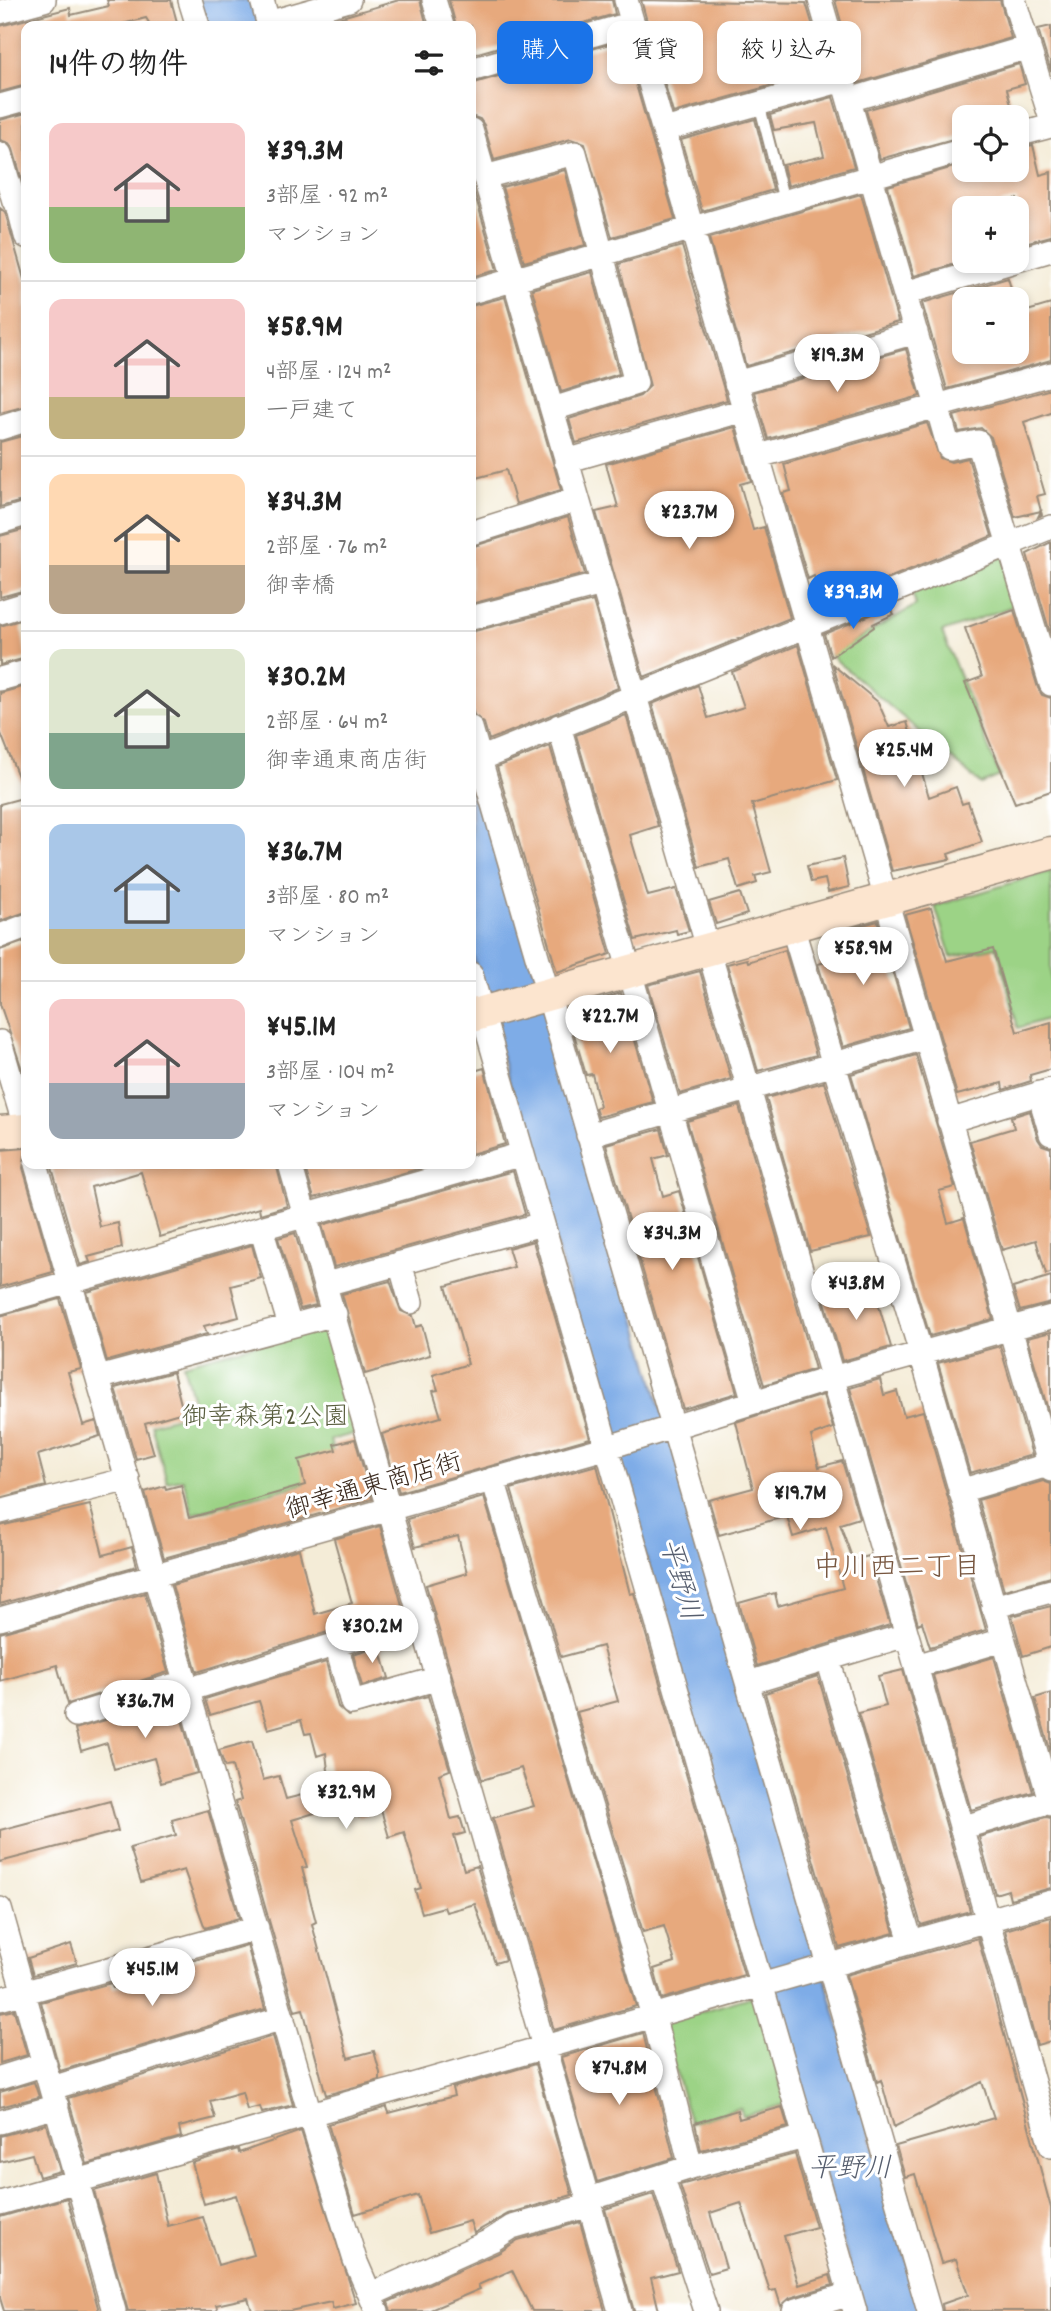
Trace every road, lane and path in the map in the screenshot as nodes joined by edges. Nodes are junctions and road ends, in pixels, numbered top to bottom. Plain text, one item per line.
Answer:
1 (44, 0) edge
2 (190, 0) edge
3 (262, 0) edge
4 (349, 0) edge
5 (434, 0) edge
6 (626, 0) edge
7 (820, 0) edge
8 (1014, 0) edge
9 (0, 12) edge
10 (196, 21) edge
11 (268, 21) edge
12 (279, 21) edge
13 (440, 21) edge
14 (631, 21) edge
15 (607, 30) edge
16 (1029, 47) junction
17 (476, 69) edge
18 (650, 84) edge
19 (846, 90) junction
20 (21, 100) edge
21 (759, 103) junction
22 (0, 106) edge
23 (1051, 119) edge
24 (1051, 126) edge
25 (664, 130) junction
26 (1029, 132) edge
27 (476, 148) edge
28 (952, 153) edge
29 (0, 154) edge
30 (871, 176) junction
31 (484, 177) junction
32 (14, 201) edge
33 (785, 201) junction
34 (21, 221) edge
35 (691, 228) junction
36 (1051, 250) edge
37 (601, 254) junction
38 (1029, 256) edge
39 (972, 273) edge
40 (513, 279) junction
41 (476, 290) edge
42 (905, 293) junction
43 (916, 332) junction
44 (1051, 374) edge
45 (737, 383) junction
46 (937, 405) junction
47 (553, 409) junction
48 (744, 410) junction
49 (21, 422) edge
50 (0, 428) edge
51 (759, 456) junction
52 (566, 461) junction
53 (578, 499) junction
54 (21, 516) edge
55 (0, 522) edge
56 (1051, 527) edge
57 (476, 531) edge
58 (1010, 543) junction
59 (602, 584) junction
60 (21, 606) edge
61 (0, 612) edge
62 (476, 617) edge
63 (806, 629) junction
64 (21, 673) edge
65 (0, 679) edge
66 (1051, 684) edge
67 (634, 696) junction
68 (558, 726) junction
69 (476, 763) edge
70 (476, 766) edge
71 (1051, 853) edge
72 (885, 900) junction
73 (792, 926) junction
74 (21, 928) edge
75 (0, 936) edge
76 (709, 950) junction
77 (628, 973) junction
78 (476, 996) edge
79 (547, 996) junction
80 (480, 1014) edge
81 (925, 1038) junction
82 (0, 1042) edge
83 (835, 1064) junction
84 (749, 1089) junction
85 (1045, 1092) edge
86 (670, 1112) junction
87 (21, 1113) edge
88 (949, 1121) junction
89 (21, 1130) edge
90 (0, 1132) edge
91 (588, 1135) junction
92 (1051, 1135) edge
93 (522, 1154) junction
94 (476, 1167) edge
95 (37, 1169) edge
96 (291, 1169) edge
97 (470, 1169) edge
98 (305, 1216) junction
99 (542, 1224) junction
100 (261, 1228) junction
101 (400, 1263) junction
102 (71, 1282) junction
103 (326, 1284) junction
104 (0, 1301) edge
105 (411, 1301) dead end
106 (335, 1314) junction
107 (1051, 1317) edge
108 (290, 1326) junction
109 (1009, 1329) junction
110 (921, 1353) junction
111 (98, 1378) junction
112 (832, 1378) junction
113 (754, 1402) junction
114 (672, 1429) junction
115 (609, 1447) junction
116 (1051, 1466) edge
117 (128, 1479) junction
118 (494, 1479) junction
119 (960, 1491) junction
120 (391, 1509) junction
121 (0, 1512) edge
122 (155, 1574) junction
123 (1051, 1591) edge
124 (993, 1607) junction
125 (422, 1618) junction
126 (0, 1619) edge
127 (906, 1635) junction
128 (1003, 1640) junction
129 (336, 1644) junction
130 (828, 1659) junction
131 (916, 1666) junction
132 (439, 1678) junction
133 (747, 1683) junction
134 (186, 1686) junction
135 (76, 1715) dead end
136 (1051, 1802) edge
137 (961, 1828) junction
138 (1051, 1902) edge
139 (0, 1909) edge
140 (987, 1920) junction
141 (257, 1928) junction
142 (911, 1942) junction
143 (827, 1967) junction
144 (764, 1986) junction
145 (24, 1991) junction
146 (0, 1999) edge
147 (653, 2016) junction
148 (283, 2018) junction
149 (544, 2047) junction
150 (45, 2064) junction
151 (0, 2078) edge
152 (54, 2097) junction
153 (310, 2114) junction
154 (0, 2122) edge
155 (805, 2137) junction
156 (1051, 2146) edge
157 (691, 2167) junction
158 (662, 2176) junction
159 (78, 2181) junction
160 (590, 2202) junction
161 (0, 2203) edge
162 (853, 2302) edge
163 (374, 2303) edge
164 (114, 2311) edge
165 (620, 2311) edge
166 (706, 2311) edge
167 (794, 2311) edge
168 (929, 2311) edge

1 - 9 street
2 - 10 street
3 - 11 street
4 - 12 street
5 - 13 street
6 - 14 street
7 - 19 street
8 - 16 street
15 - 17 street
16 - 19 street
16 - 23 street
18 - 25 street
19 - 21 street
19 - 30 street
20 - 22 street
21 - 25 street
21 - 33 lane
24 - 26 street
25 - 35 street
27 - 31 street
28 - 30 street
29 - 32 street
30 - 33 street
30 - 42 street
31 - 37 street
31 - 40 street
32 - 34 street
33 - 35 street
35 - 37 street
35 - 45 street
36 - 38 street
37 - 40 street
37 - 47 street
39 - 42 street
40 - 41 street
40 - 47 street
42 - 43 street
43 - 45 street
43 - 46 street
44 - 46 street
45 - 48 street
46 - 51 street
46 - 58 street
47 - 52 street
48 - 51 street
48 - 52 street
49 - 50 street
51 - 63 street
52 - 53 street
53 - 57 street
53 - 59 street
54 - 55 street
56 - 58 street
58 - 63 street
58 - 66 street
59 - 62 street
59 - 67 street
60 - 61 street
63 - 67 street
63 - 72 street
64 - 65 street
67 - 68 street
67 - 76 street
68 - 69 street
68 - 77 street
70 - 79 street
71 - 72 street
72 - 73 street
72 - 81 street
73 - 76 street
73 - 83 street
74 - 75 street
76 - 77 street
76 - 84 street
77 - 79 street
77 - 86 street
78 - 80 street
79 - 80 street
79 - 91 street
80 - 93 street
81 - 83 street
81 - 88 street
82 - 87 street
83 - 84 street
83 - 110 street
84 - 86 street
84 - 112 street
85 - 88 street
85 - 92 street
86 - 91 street
86 - 113 street
88 - 109 street
89 - 90 street
91 - 114 street
93 - 94 street
93 - 99 street
95 - 102 street
96 - 98 street
97 - 98 street
98 - 100 street
98 - 103 street
99 - 101 street
99 - 115 street
100 - 102 street
100 - 108 street
101 - 103 street
101 - 105 street
102 - 104 street
102 - 111 street
103 - 106 street
106 - 108 street
106 - 120 street
107 - 109 street, 御幸通東商店街
108 - 111 street
109 - 110 street, 御幸通東商店街
109 - 116 street
110 - 112 street, 御幸通東商店街
110 - 119 street
111 - 117 street
112 - 113 street, 御幸通東商店街
112 - 127 street
113 - 114 street, 御幸通東商店街
114 - 115 street, 御幸通東商店街
114 - 133 street
115 - 118 street, 御幸通東商店街
115 - 144 street
116 - 119 street
117 - 121 street
117 - 122 street
118 - 120 street, 御幸通東商店街
118 - 147 street
119 - 124 street
120 - 122 street, 御幸通東商店街
120 - 125 street
122 - 126 street, 御幸通東商店街
122 - 134 street
123 - 124 street
124 - 128 street
125 - 129 street
125 - 132 street
127 - 130 street
127 - 131 street
128 - 131 street
128 - 136 street
129 - 132 street
129 - 134 street
130 - 133 street
130 - 142 street
131 - 137 street
132 - 149 street
133 - 143 street
134 - 135 street
134 - 141 street
136 - 137 street
137 - 140 street
138 - 140 street
139 - 145 street
140 - 142 street
140 - 156 street
141 - 145 street
141 - 148 street
142 - 143 street
143 - 144 street
143 - 168 street
144 - 147 street
144 - 155 street
145 - 146 street
145 - 150 street
147 - 149 street
147 - 157 street
148 - 152 street
148 - 153 street
149 - 153 street
149 - 160 street
150 - 151 street
150 - 152 street
152 - 154 street
152 - 159 street
153 - 159 street
153 - 163 street
155 - 157 street
155 - 162 street
157 - 158 street
158 - 160 street
158 - 166 street
159 - 161 street
159 - 164 street
160 - 163 street
160 - 165 street
162 - 167 street

